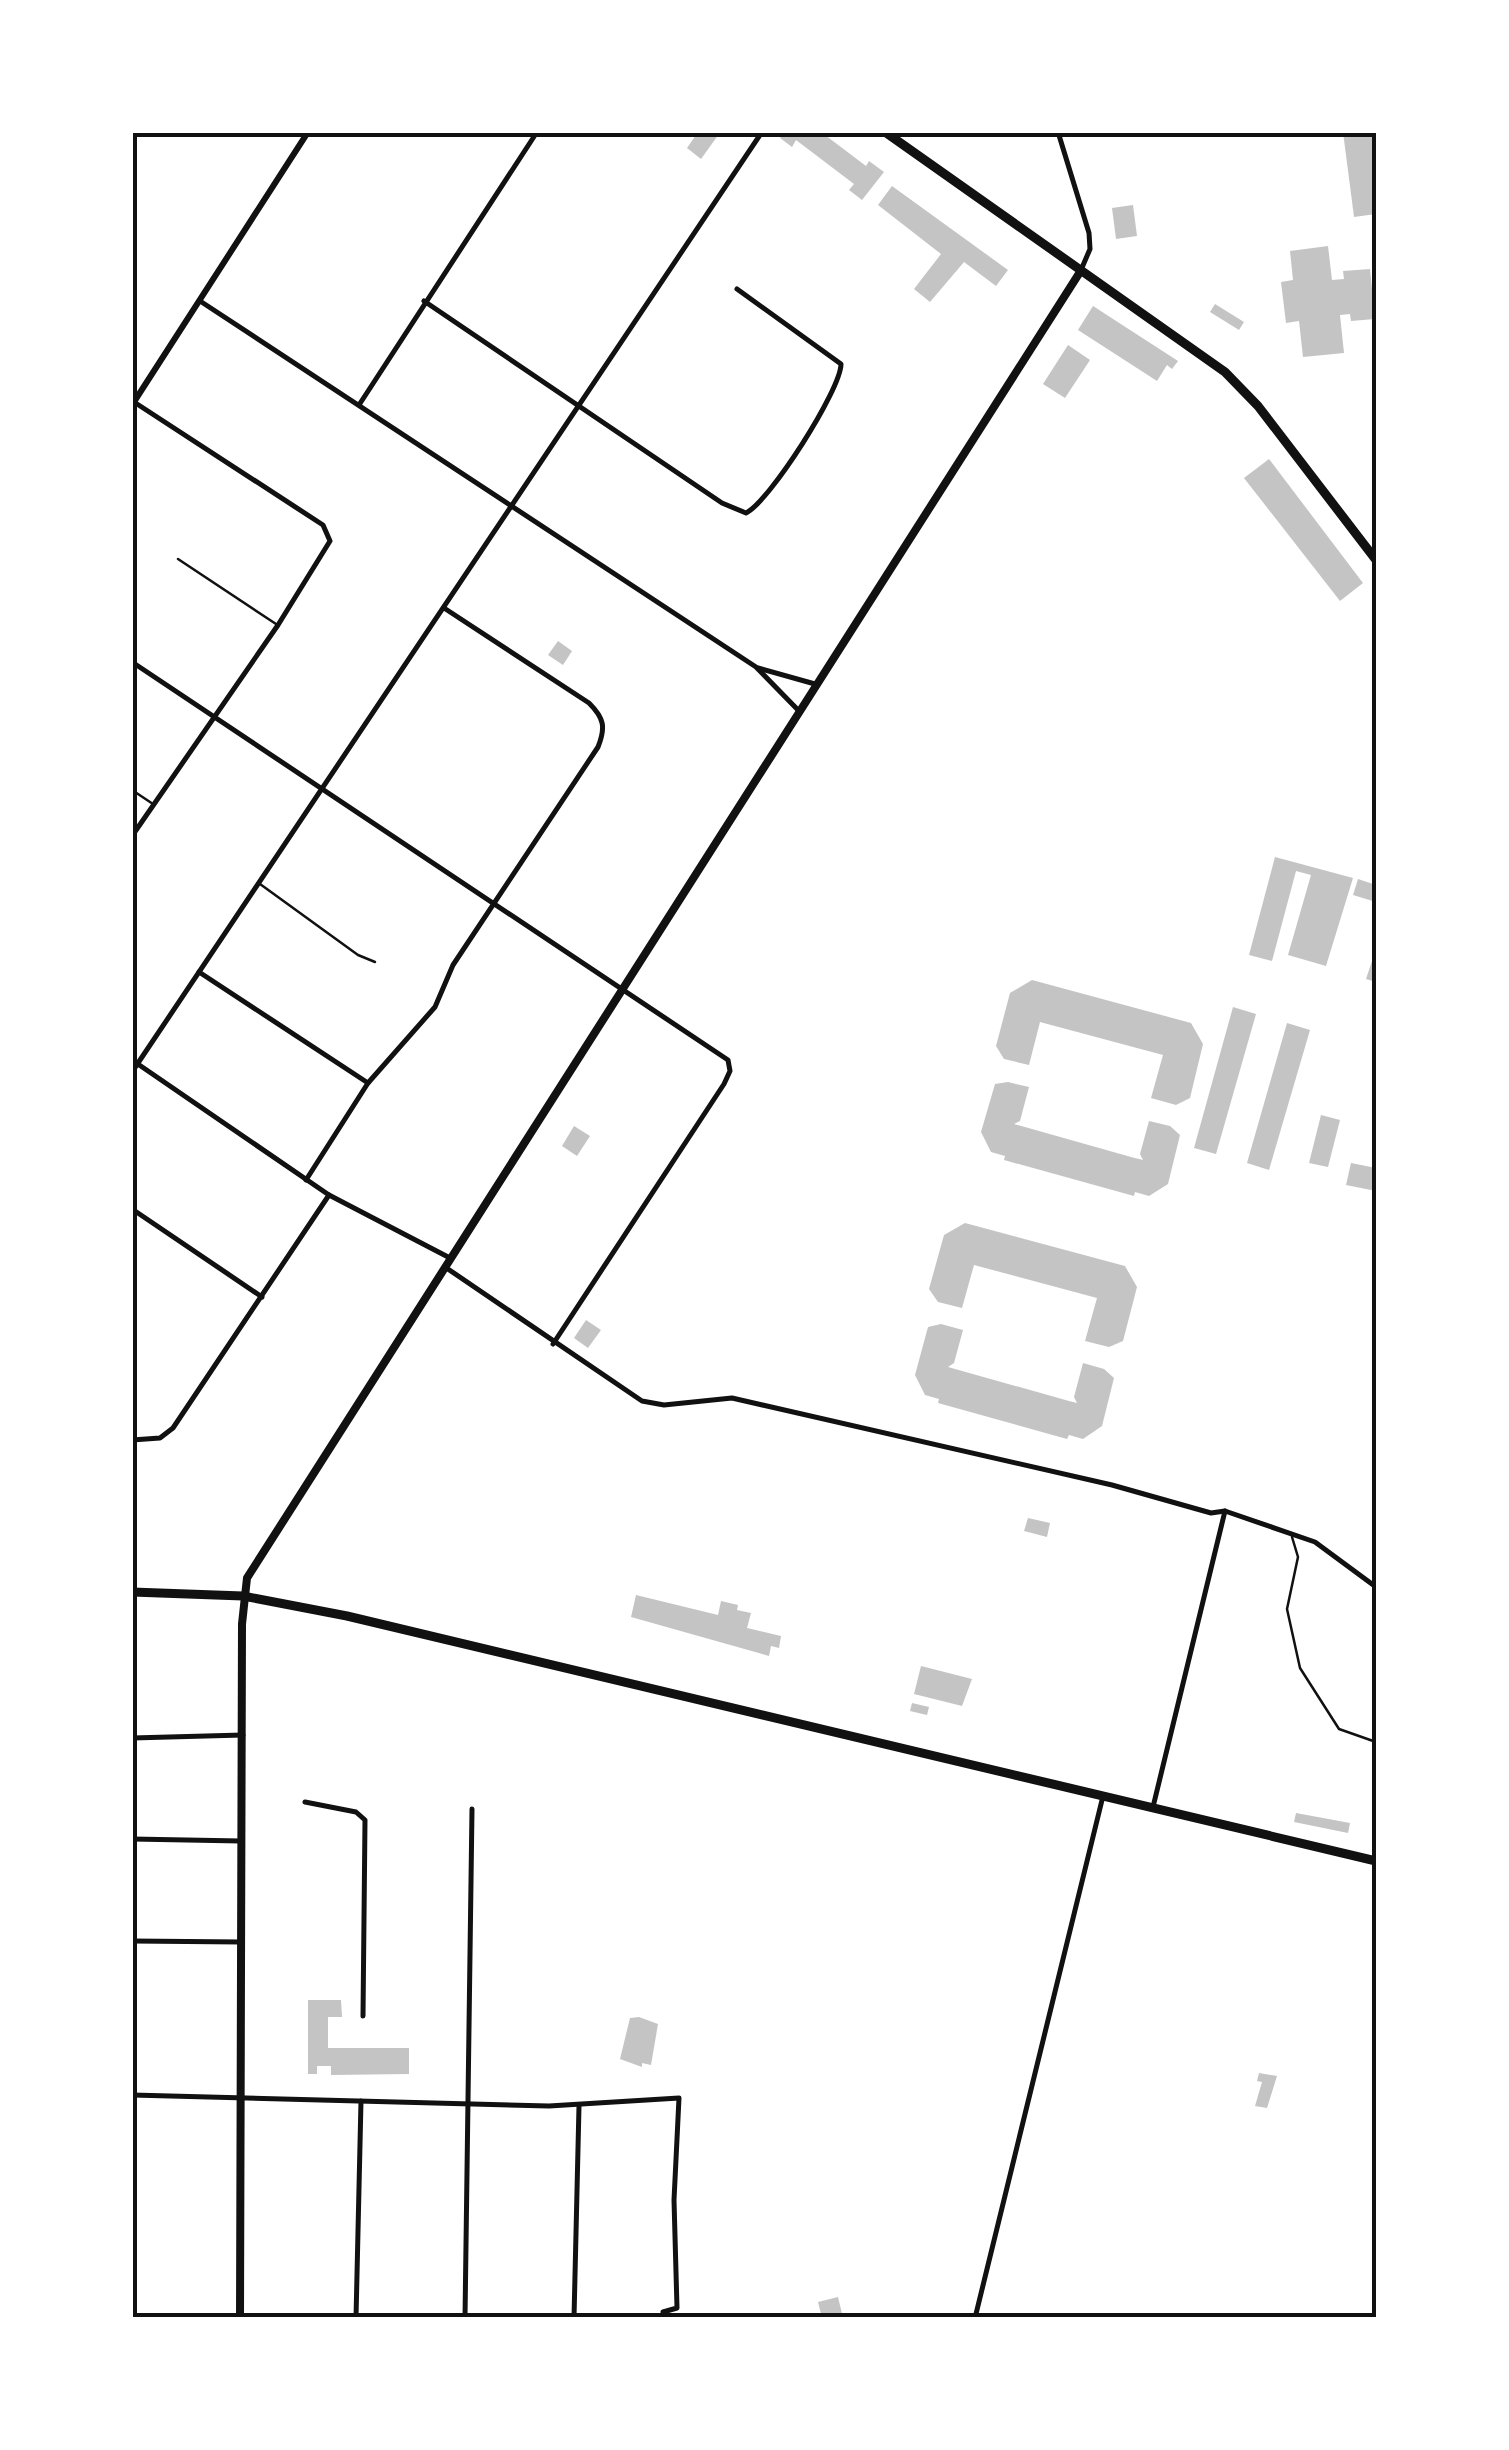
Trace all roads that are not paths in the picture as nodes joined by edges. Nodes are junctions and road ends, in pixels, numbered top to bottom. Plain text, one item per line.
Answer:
1 (308, 132) edge
2 (537, 132) edge
3 (762, 132) edge
4 (884, 132) edge
5 (1058, 132) edge
6 (1080, 272) junction
7 (737, 289) dead end
8 (200, 301) junction
9 (424, 301) junction
10 (134, 403) edge
11 (358, 405) junction
12 (580, 405) junction
13 (512, 508) junction
14 (178, 559) dead end
15 (1376, 560) edge
16 (444, 608) junction
17 (278, 625) junction
18 (132, 662) edge
19 (756, 666) junction
20 (816, 684) junction
21 (799, 712) junction
22 (214, 717) junction
23 (323, 787) junction
24 (132, 790) edge
25 (154, 805) junction
26 (132, 836) edge
27 (258, 883) junction
28 (493, 903) junction
29 (375, 962) dead end
30 (199, 972) junction
31 (622, 990) junction
32 (135, 1062) edge
33 (132, 1072) edge
34 (368, 1083) junction
35 (306, 1180) junction
36 (329, 1195) junction
37 (132, 1209) edge
38 (450, 1258) junction
39 (444, 1267) junction
40 (262, 1296) junction
41 (554, 1344) junction
42 (132, 1440) edge
43 (1225, 1511) junction
44 (1290, 1532) junction
45 (1376, 1587) edge
46 (132, 1592) edge
47 (243, 1596) junction
48 (243, 1735) junction
49 (132, 1738) edge
50 (1376, 1742) edge
51 (1103, 1796) junction
52 (305, 1802) dead end
53 (1152, 1807) junction
54 (472, 1809) dead end
55 (132, 1839) edge
56 (241, 1841) junction
57 (1376, 1861) edge
58 (132, 1941) edge
59 (241, 1942) junction
60 (362, 2016) dead end
61 (132, 2095) edge
62 (240, 2098) junction
63 (361, 2100) junction
64 (469, 2103) junction
65 (579, 2106) junction
66 (663, 2314) edge
67 (240, 2318) edge
68 (356, 2318) edge
69 (464, 2318) edge
70 (574, 2318) edge
71 (975, 2318) edge

1 - 8 street
2 - 9 street
3 - 12 street
4 - 6 main road
5 - 6 street
6 - 15 main road
6 - 20 main road
7 - 12 street
8 - 10 street
8 - 11 street
9 - 11 street
9 - 12 street
10 - 17 street
11 - 13 street
12 - 13 street
13 - 16 street
13 - 19 street
14 - 17 lane
16 - 23 street
16 - 28 street
17 - 22 street
18 - 22 street
19 - 20 street
19 - 21 street
20 - 21 main road
21 - 31 main road
22 - 23 street
22 - 25 street
23 - 27 street
23 - 28 street
24 - 25 lane
25 - 26 street
27 - 29 lane
27 - 30 street
28 - 31 street
28 - 34 street
30 - 32 street
30 - 34 street
31 - 38 main road
31 - 41 street
32 - 33 street
32 - 35 street
34 - 35 street
35 - 36 street
36 - 38 street
36 - 40 street
37 - 40 street
38 - 39 main road
39 - 41 street
39 - 47 main road
40 - 42 street
41 - 43 street
43 - 44 street
43 - 53 street
44 - 45 street
44 - 50 lane
46 - 47 main road
47 - 48 main road
47 - 51 main road
48 - 49 street
48 - 56 main road
51 - 53 main road
51 - 71 street
52 - 60 street
53 - 57 main road
54 - 64 street
55 - 56 street
56 - 59 main road
58 - 59 street
59 - 62 main road
61 - 62 street
62 - 63 street
62 - 67 main road
63 - 64 street
63 - 68 street
64 - 65 street
64 - 69 street
65 - 66 street
65 - 70 street

